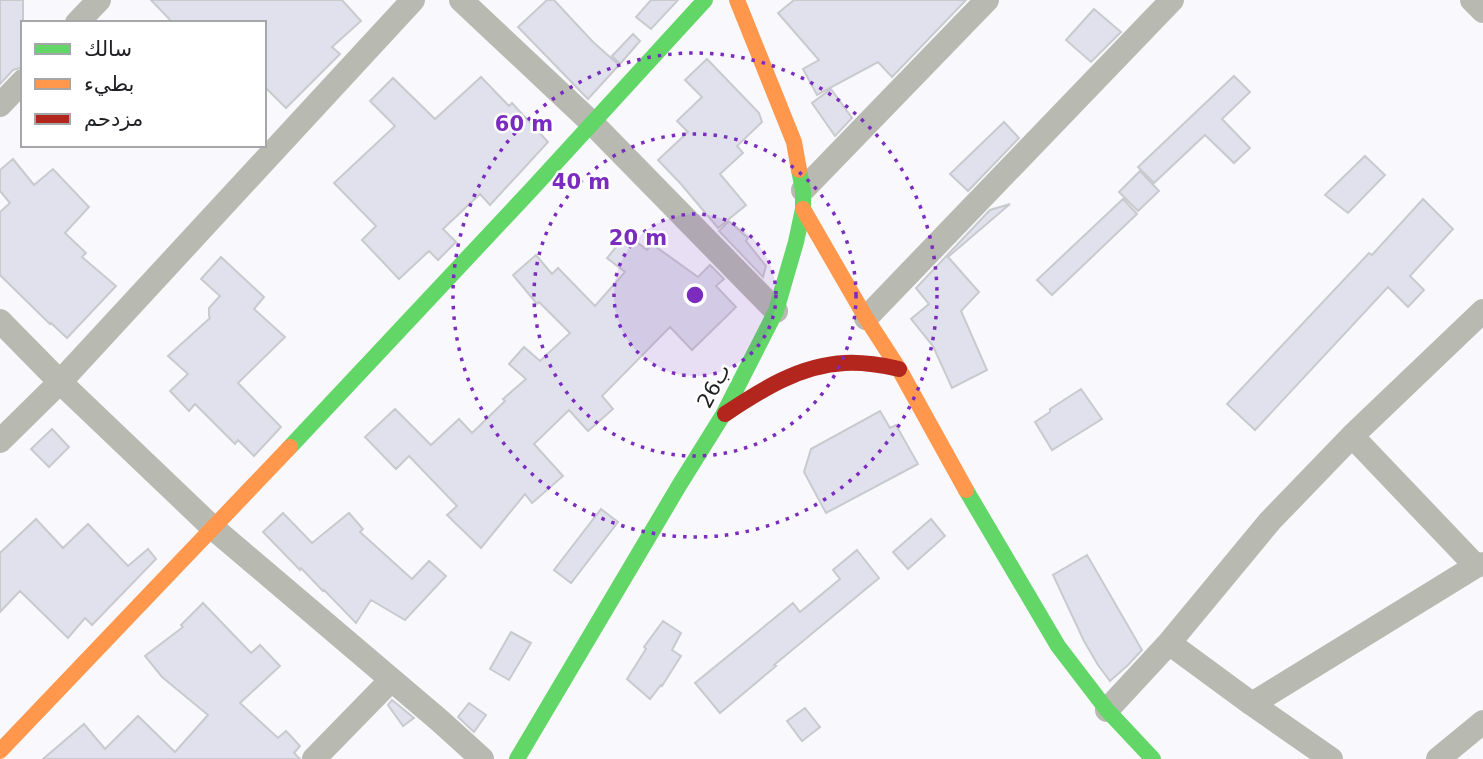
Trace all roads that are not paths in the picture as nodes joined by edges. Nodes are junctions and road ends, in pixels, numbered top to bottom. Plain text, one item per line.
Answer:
1 (99, 0) edge
2 (413, 0) edge
3 (461, 0) edge
4 (705, 0) edge
5 (737, 0) edge
6 (987, 0) edge
7 (1172, 0) edge
8 (1472, 0) edge
9 (1483, 10) edge
10 (80, 21) edge
11 (21, 83) edge
12 (0, 105) edge
13 (593, 124) junction
14 (803, 200) junction
15 (776, 311) junction
16 (1483, 311) edge
17 (866, 318) junction
18 (0, 321) edge
19 (899, 369) junction
20 (60, 382) junction
21 (723, 415) junction
22 (1352, 436) junction
23 (0, 441) edge
24 (213, 528) junction
25 (1480, 565) edge
26 (1169, 643) junction
27 (391, 680) junction
28 (1252, 705) junction
29 (1107, 710) junction
30 (1483, 722) edge
31 (0, 751) edge
32 (314, 759) edge
33 (482, 759) edge
34 (517, 759) edge
35 (1153, 759) edge
36 (1331, 759) edge
37 (1438, 759) edge

1 - 10 street
2 - 20 street
3 - 13 street
4 - 13 main road
5 - 14 main road, 26ب
6 - 14 street
7 - 17 street
8 - 9 street
11 - 12 street
13 - 15 street
13 - 24 main road
14 - 15 main road, 26ب
14 - 17 main road
15 - 21 main road, 26ب
16 - 22 street
17 - 19 main road
18 - 20 street
19 - 21 main road
19 - 29 main road
20 - 23 street
20 - 24 street
21 - 34 main road, 26ب
22 - 25 street
22 - 26 street
24 - 27 street
24 - 31 main road
25 - 28 street
26 - 28 street
26 - 29 street
27 - 32 street
27 - 33 street
28 - 36 street
29 - 35 main road
30 - 37 street

